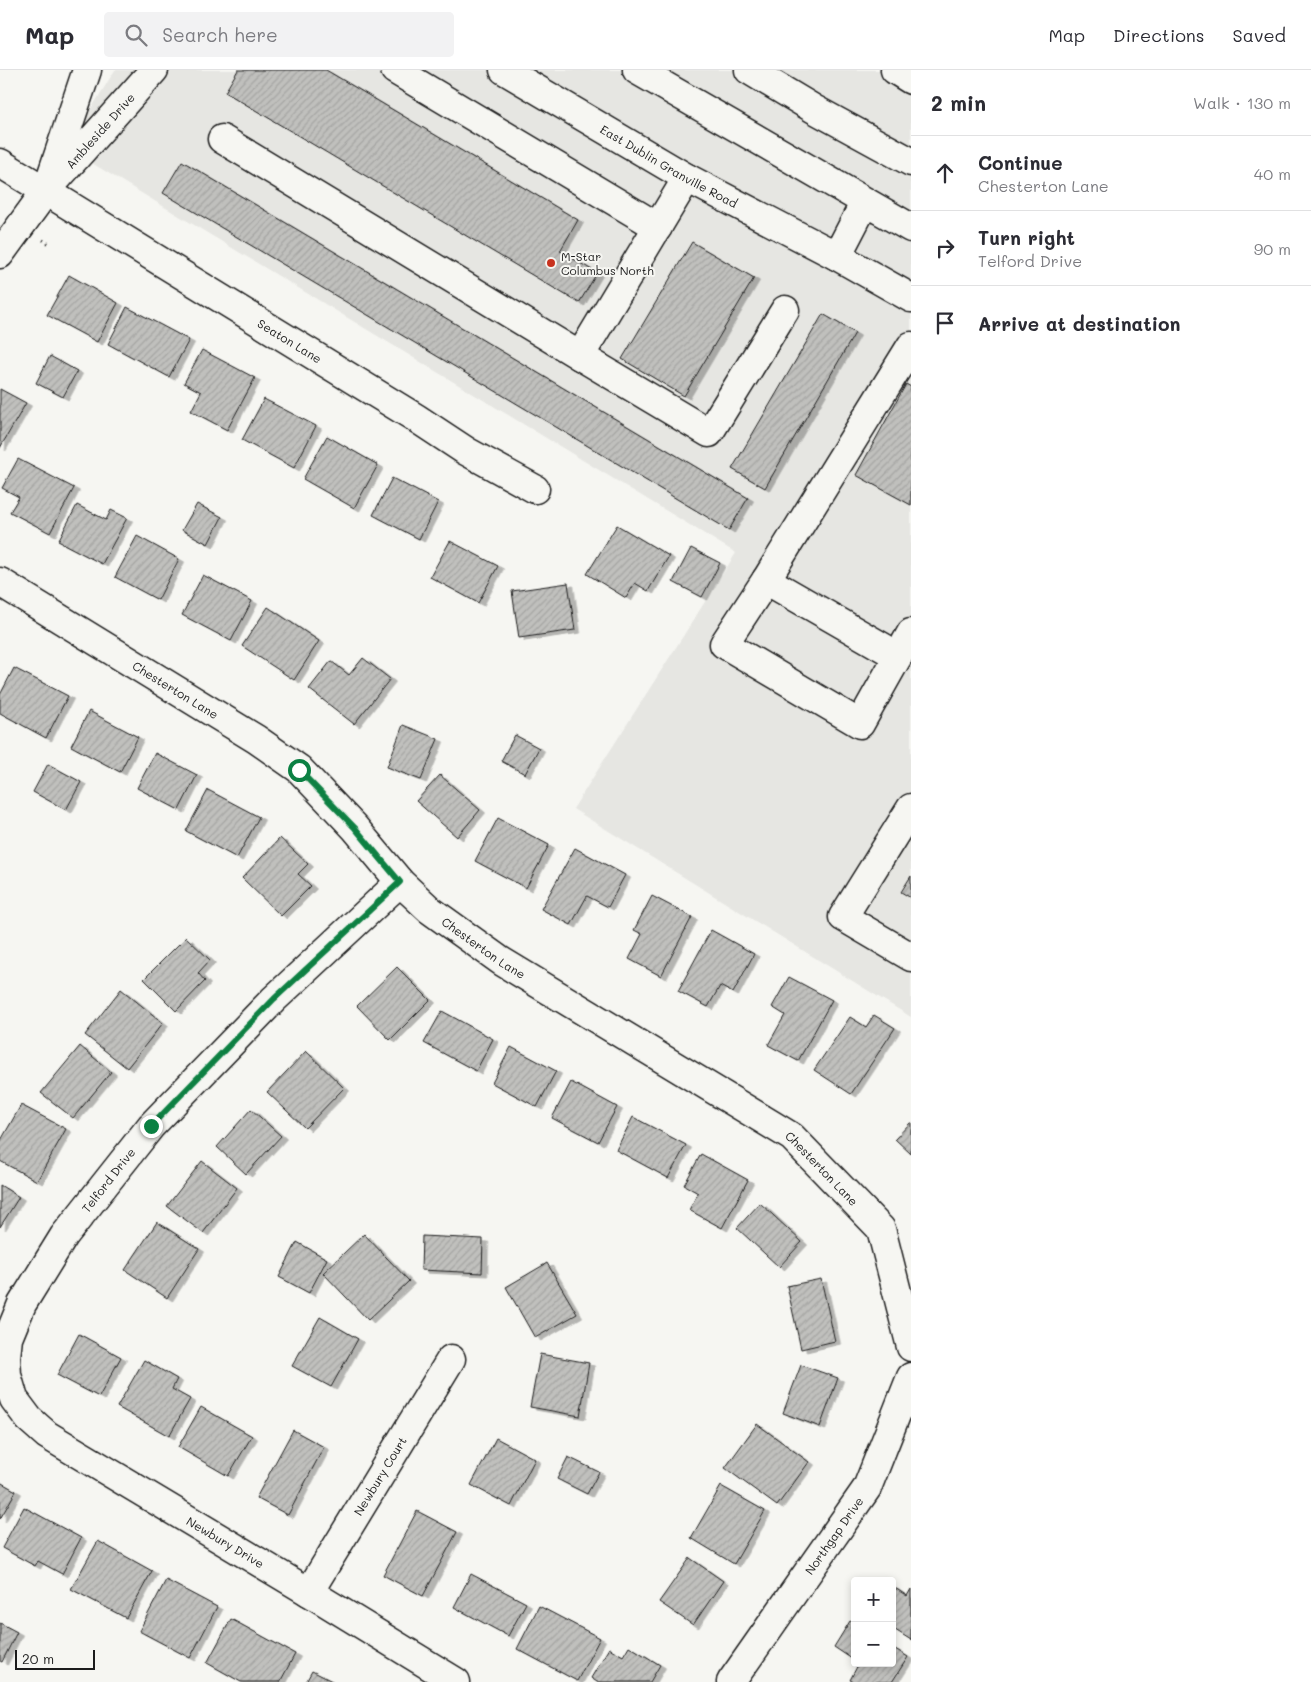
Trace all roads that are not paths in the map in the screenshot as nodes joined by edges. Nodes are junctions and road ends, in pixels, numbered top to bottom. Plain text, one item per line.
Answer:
1 (87, 70) edge
2 (154, 70) edge
3 (396, 70) edge
4 (504, 70) edge
5 (637, 70) edge
6 (749, 70) edge
7 (894, 70) edge
8 (911, 80) edge
9 (222, 139) dead end
10 (911, 162) edge
11 (0, 163) edge
12 (687, 178) junction
13 (46, 191) junction
14 (865, 202) junction
15 (658, 227) junction
16 (911, 228) edge
17 (0, 254) edge
18 (837, 256) junction
19 (911, 298) edge
20 (785, 310) dead end
21 (911, 346) edge
22 (580, 356) junction
23 (535, 489) dead end
24 (766, 580) junction
25 (0, 582) edge
26 (911, 633) edge
27 (898, 656) junction
28 (911, 808) edge
29 (400, 882) junction
30 (911, 958) edge
31 (911, 1347) edge
32 (451, 1359) dead end
33 (911, 1377) edge
34 (10, 1388) joint
35 (309, 1592) junction
36 (456, 1682) edge
37 (731, 1682) edge

1 - 13 street, Ambleside Drive
2 - 13 street, Ambleside Drive
3 - 15 street
4 - 12 street, East Dublin Granville Road
5 - 14 street
6 - 10 street
7 - 8 street
9 - 22 street
11 - 13 street, Seaton Lane
12 - 15 street
12 - 18 street, East Dublin Granville Road
13 - 17 street, Ambleside Drive
13 - 23 street, Seaton Lane
14 - 16 street
14 - 18 street
15 - 22 street
18 - 19 street, East Dublin Granville Road
20 - 22 street
21 - 24 street
24 - 27 street
24 - 27 street
25 - 29 street, Chesterton Lane
26 - 27 street
28 - 30 street
29 - 31 street, Chesterton Lane
29 - 34 street, Telford Drive
32 - 35 street, Newbury Court
33 - 37 street, Northgap Drive
34 - 35 street, Newbury Drive
35 - 36 street, Newbury Drive

